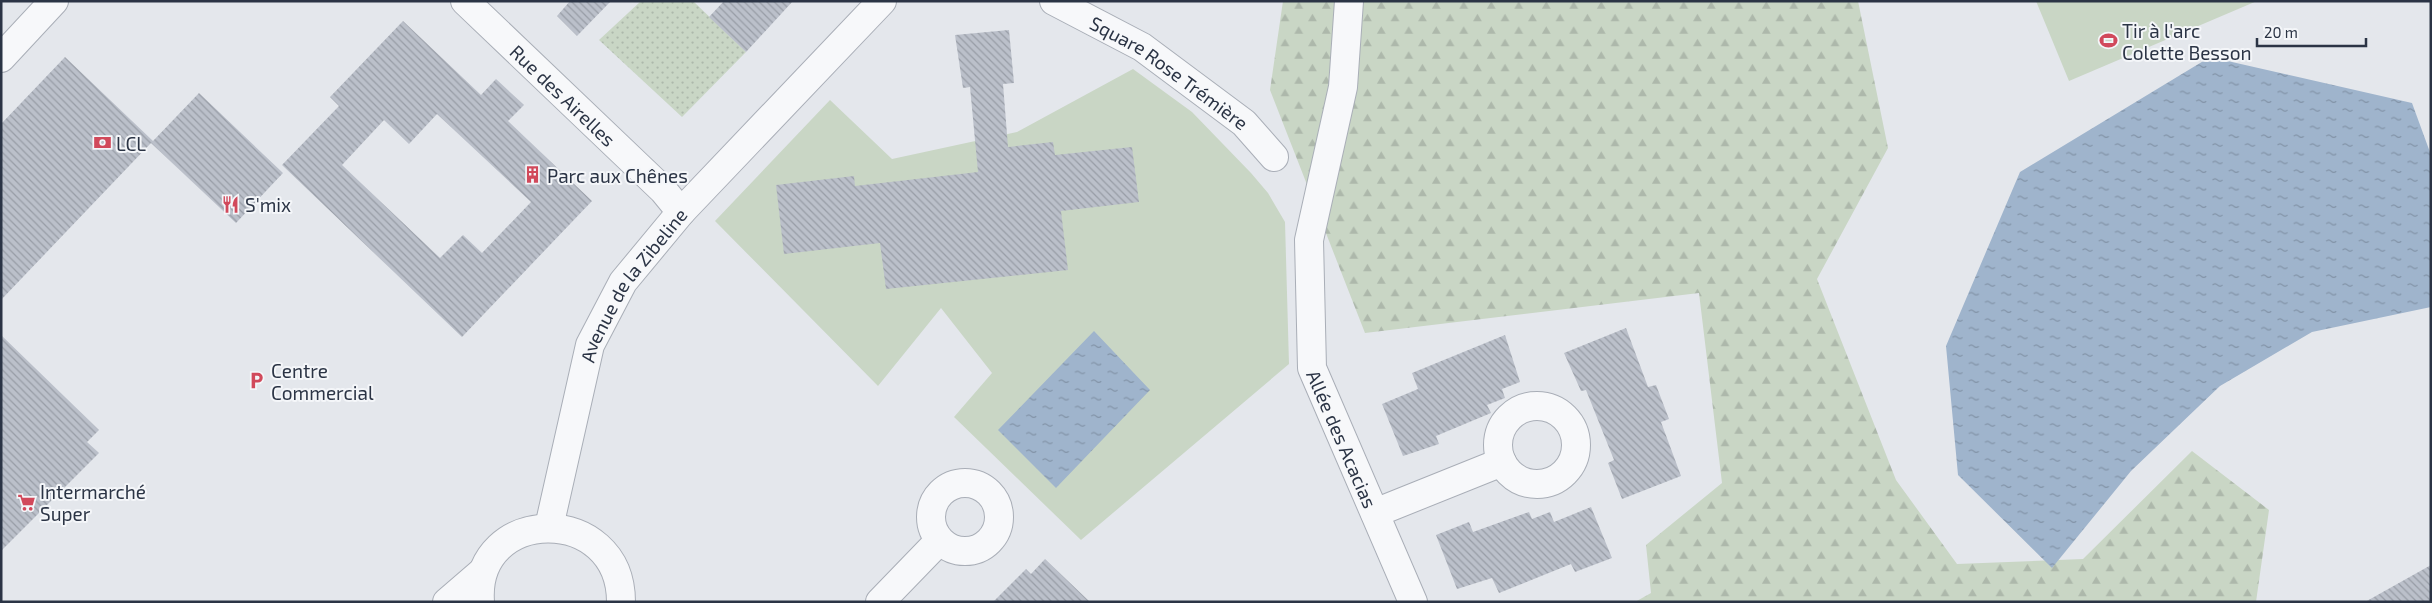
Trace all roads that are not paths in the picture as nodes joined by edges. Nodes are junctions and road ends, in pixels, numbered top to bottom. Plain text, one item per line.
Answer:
1 (54, 1) edge
2 (465, 1) edge
3 (882, 1) edge
4 (1054, 1) edge
5 (1349, 1) edge
6 (1, 58) edge
7 (1274, 157) dead end
8 (681, 212) junction
9 (1502, 462) dead end
10 (1375, 513) junction
11 (548, 528) junction
12 (940, 541) dead end
13 (483, 571) junction
14 (447, 602) edge
15 (480, 602) edge
16 (621, 602) edge
17 (880, 602) edge
18 (1413, 602) edge

1 - 6 street
2 - 8 street, Rue des Airelles
3 - 8 street, Avenue de la Zibeline
4 - 7 street, Square Rose Trémière
5 - 10 street, Allée des Acacias
8 - 11 street, Avenue de la Zibeline
9 - 10 street
10 - 18 street, Allée des Acacias
11 - 13 street
11 - 16 street
12 - 17 street
13 - 14 street
13 - 15 street

